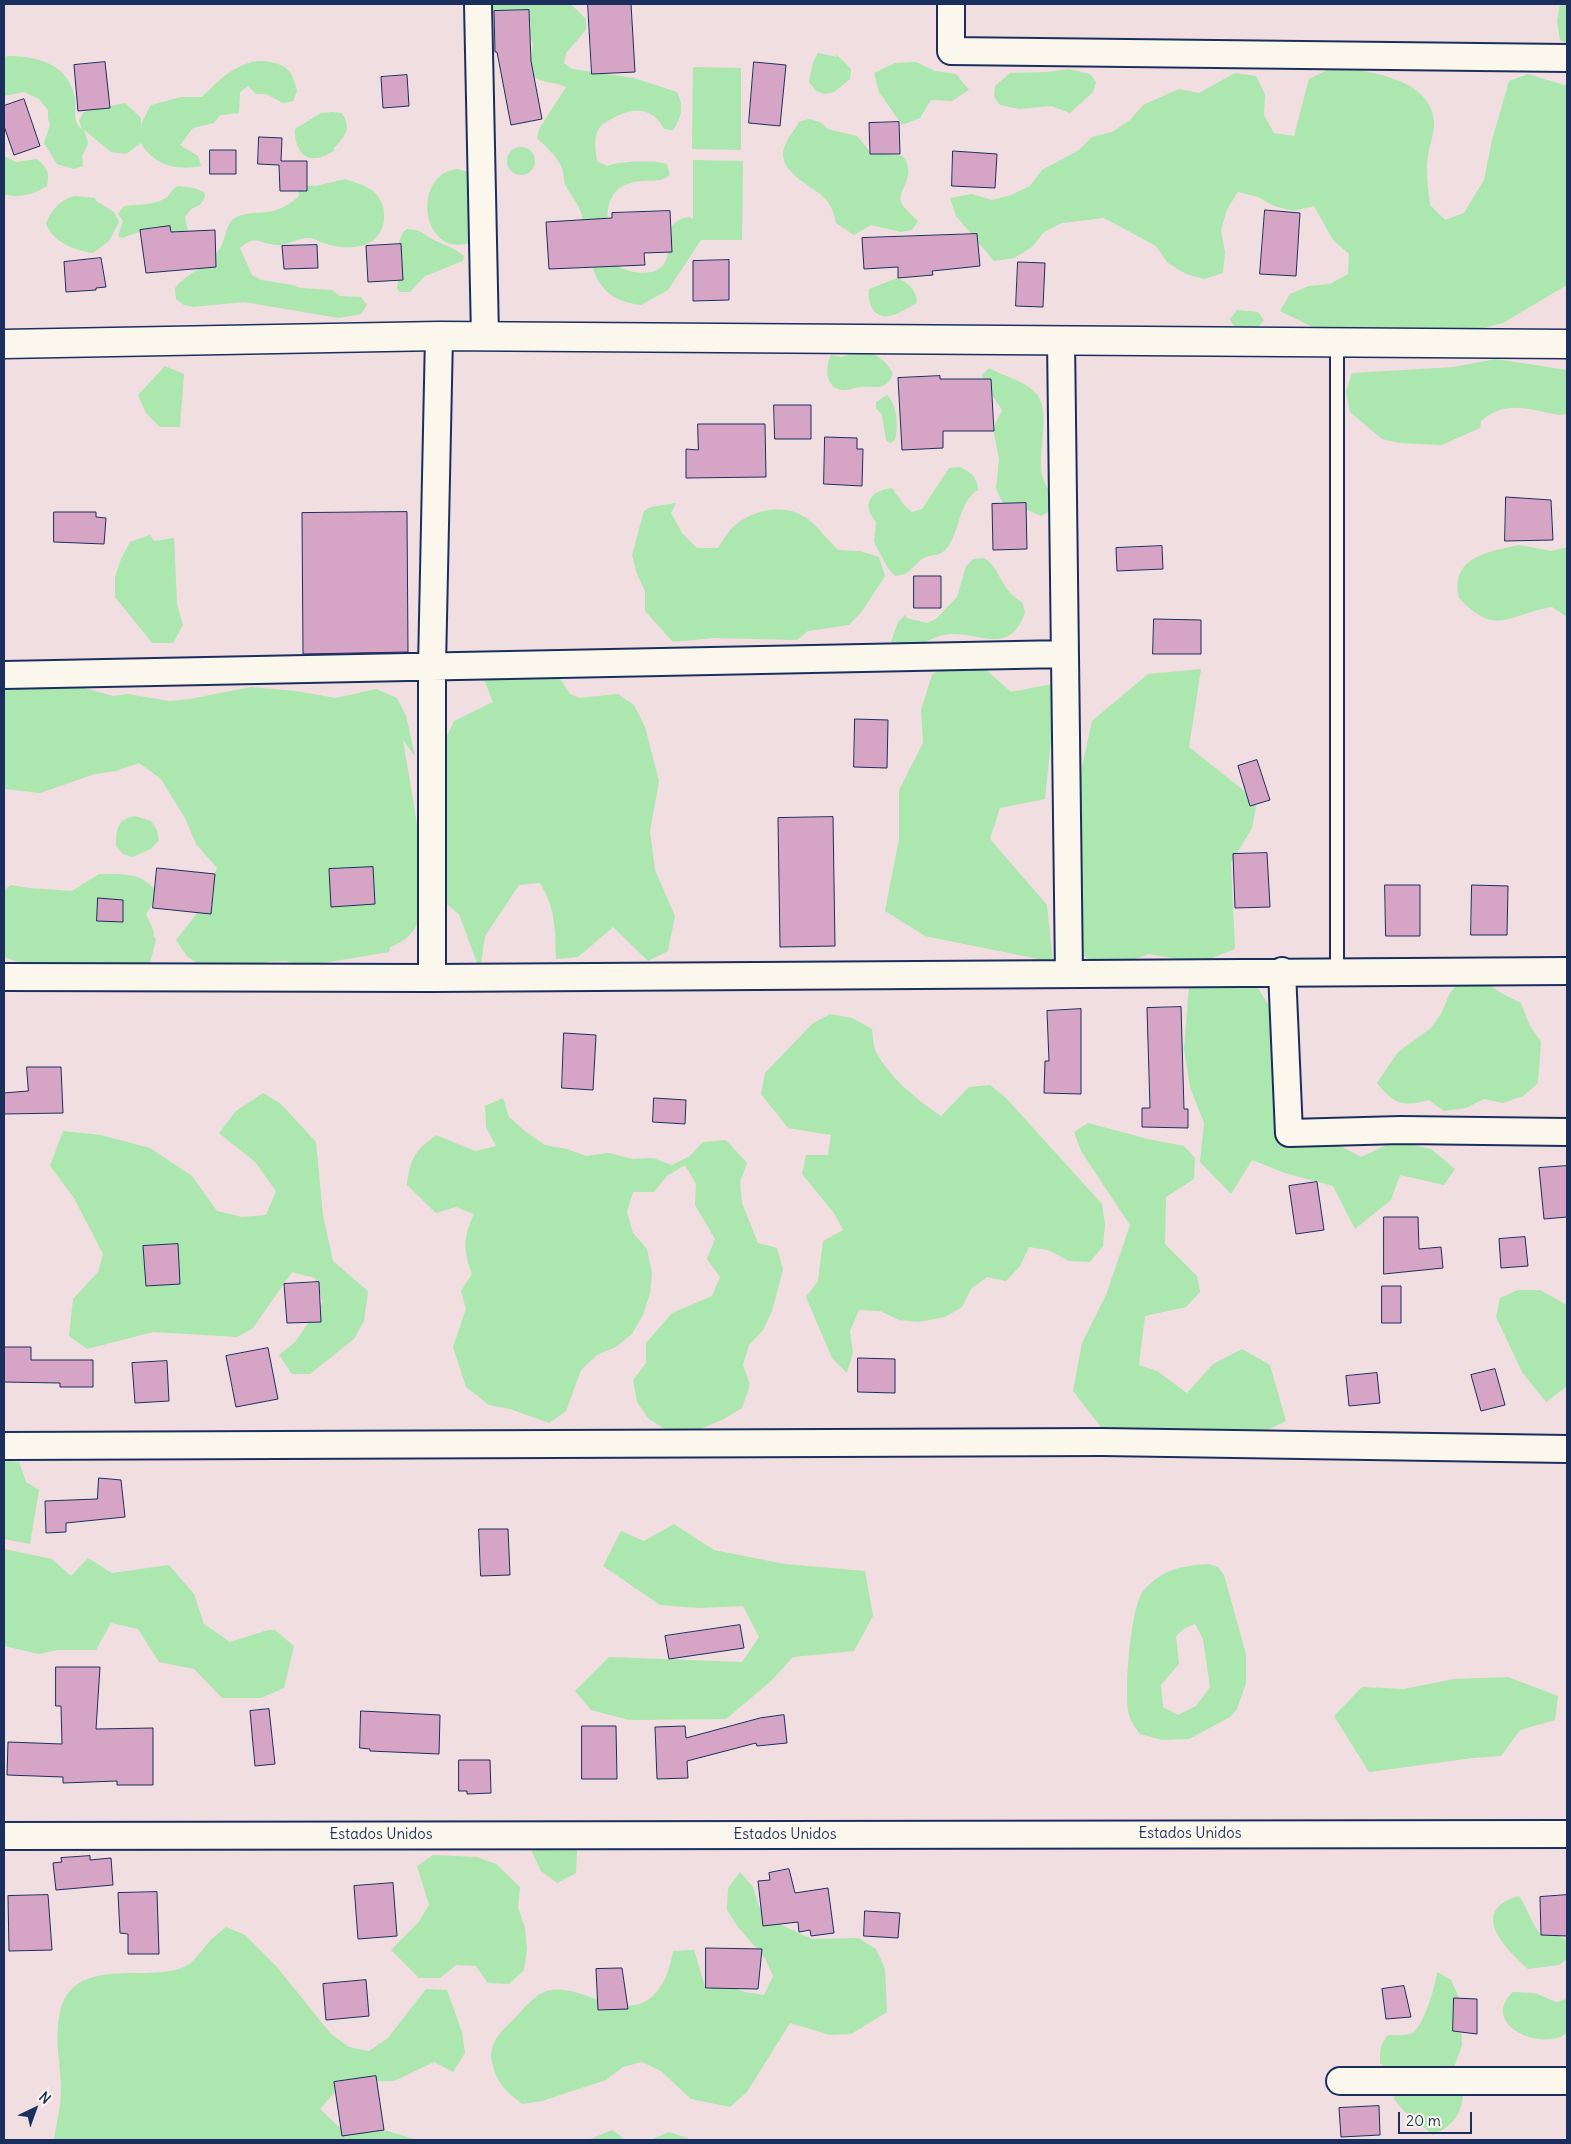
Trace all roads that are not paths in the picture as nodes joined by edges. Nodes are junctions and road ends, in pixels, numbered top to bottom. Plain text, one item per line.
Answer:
1 (478, 4) edge
2 (951, 4) edge
3 (1567, 58) edge
4 (439, 336) junction
5 (485, 336) junction
6 (1061, 340) junction
7 (1337, 342) junction
8 (4, 344) edge
9 (1567, 344) edge
10 (1065, 654) junction
11 (432, 666) junction
12 (4, 674) edge
13 (1282, 971) junction
14 (1337, 971) junction
15 (1567, 971) edge
16 (1069, 974) junction
17 (4, 977) edge
18 (432, 978) junction
19 (1567, 1132) edge
20 (4, 1446) edge
21 (1567, 1449) edge
22 (1567, 1834) edge
23 (4, 1836) edge
24 (1340, 2081) dead end
25 (1567, 2081) edge

1 - 5 street
2 - 3 street
4 - 5 street
4 - 8 street
4 - 11 street
5 - 6 street
6 - 7 street
6 - 10 street
7 - 9 street
7 - 14 lane
10 - 11 street
10 - 16 street
11 - 12 street
11 - 18 street
13 - 14 street
13 - 16 street
13 - 19 street
14 - 15 street
16 - 18 street
17 - 18 street
20 - 21 street
22 - 23 street, Estados Unidos
24 - 25 street

